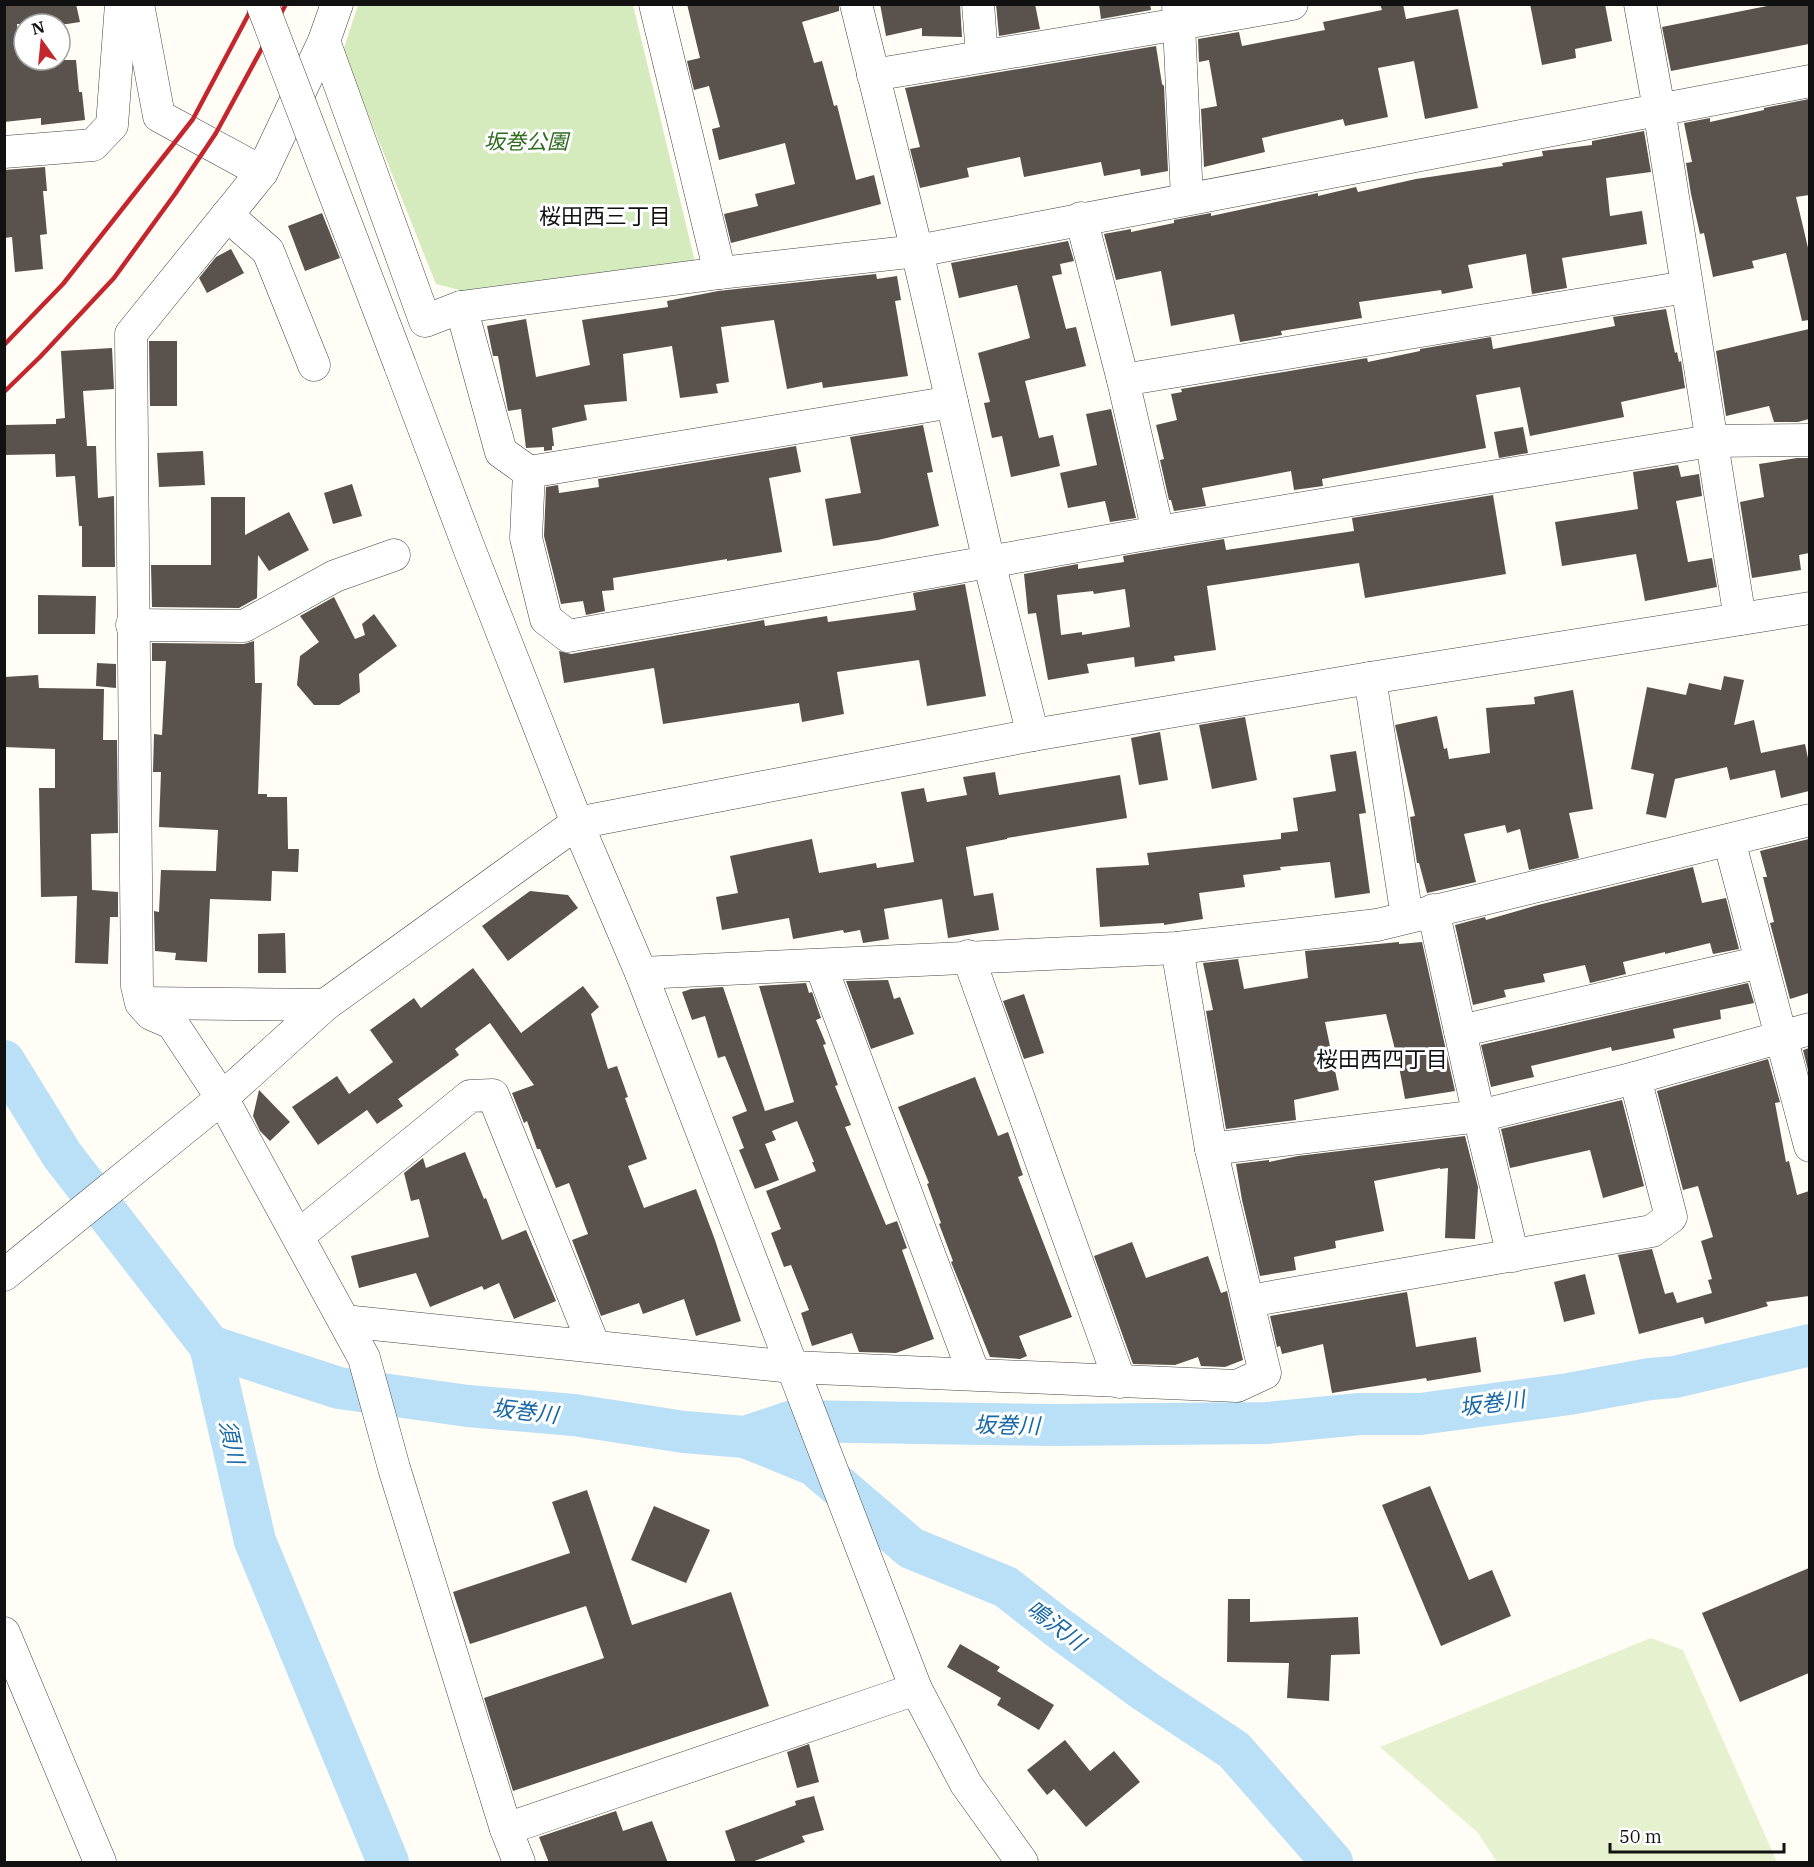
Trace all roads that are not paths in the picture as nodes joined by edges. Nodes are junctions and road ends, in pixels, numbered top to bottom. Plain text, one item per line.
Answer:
1 (121, 4) edge
2 (138, 4) edge
3 (262, 4) edge
4 (337, 4) edge
5 (655, 4) edge
6 (856, 4) edge
7 (978, 4) edge
8 (1292, 4) edge
9 (1640, 4) edge
10 (1178, 14) edge
11 (324, 41) junction
12 (982, 56) junction
13 (873, 75) junction
14 (1809, 81) edge
15 (1659, 109) junction
16 (4, 152) edge
17 (262, 172) junction
18 (1187, 199) junction
19 (227, 215) junction
20 (1081, 218) junction
21 (917, 251) junction
22 (720, 273) junction
23 (1686, 286) junction
24 (461, 307) junction
25 (314, 365) dead end
26 (1123, 380) junction
27 (952, 402) junction
28 (1809, 440) edge
29 (1710, 441) junction
30 (529, 472) junction
31 (1158, 532) junction
32 (394, 555) dead end
33 (989, 562) junction
34 (1809, 608) edge
35 (1740, 620) junction
36 (132, 626) junction
37 (1370, 678) junction
38 (1033, 735) junction
39 (1809, 820) edge
40 (577, 823) junction
41 (1729, 840) junction
42 (1420, 914) junction
43 (1177, 948) junction
44 (968, 956) junction
45 (1761, 962) junction
46 (821, 966) junction
47 (641, 973) junction
48 (141, 1003) junction
49 (325, 1005) junction
50 (1460, 1031) junction
51 (1795, 1033) edge
52 (1635, 1078) junction
53 (211, 1107) junction
54 (1479, 1116) junction
55 (1809, 1146) edge
56 (1211, 1149) junction
57 (298, 1236) junction
58 (1513, 1256) junction
59 (4, 1275) edge
60 (1249, 1301) junction
61 (344, 1321) junction
62 (594, 1346) junction
63 (974, 1374) junction
64 (796, 1380) junction
65 (1120, 1382) junction
66 (4, 1633) edge
67 (916, 1689) junction
68 (506, 1828) junction
69 (100, 1863) edge
70 (519, 1863) edge
71 (1022, 1863) edge

1 - 16 street
2 - 17 street
3 - 40 street, bridge
4 - 11 street
5 - 22 street
6 - 13 street
7 - 12 street
8 - 10 street
9 - 15 street
10 - 12 street
10 - 18 street
11 - 17 street
11 - 24 street
12 - 13 street
13 - 21 street
14 - 15 street
15 - 18 street
15 - 23 street
17 - 19 street
18 - 20 street
19 - 25 street
19 - 36 street
20 - 21 street
20 - 26 street
21 - 22 street
21 - 27 street
22 - 24 street
23 - 26 street
23 - 29 street
24 - 30 street
26 - 31 street
27 - 30 street
27 - 33 street
28 - 29 street
29 - 31 street
29 - 35 street
30 - 33 street
31 - 33 street
32 - 36 street
33 - 38 street
34 - 35 street
35 - 37 street
36 - 48 street
37 - 38 street
37 - 42 street
38 - 40 street
39 - 41 street
40 - 47 street
40 - 49 street
41 - 42 street
41 - 45 street
42 - 43 street
42 - 50 street
43 - 44 street
43 - 56 street
44 - 46 street
44 - 65 street
45 - 50 street
45 - 51 street
46 - 47 street
46 - 63 street
47 - 64 street
48 - 49 street
48 - 53 street
49 - 53 street
50 - 54 street
51 - 52 street
51 - 55 street
52 - 54 street
52 - 58 street
53 - 57 street
53 - 59 street
54 - 56 street
54 - 58 street
56 - 60 street
57 - 61 street
57 - 62 street
58 - 60 street
60 - 65 street
61 - 62 street
61 - 68 street
62 - 64 street
63 - 64 street
63 - 65 street
64 - 67 street
66 - 69 street
67 - 68 street
67 - 71 street
68 - 70 street

